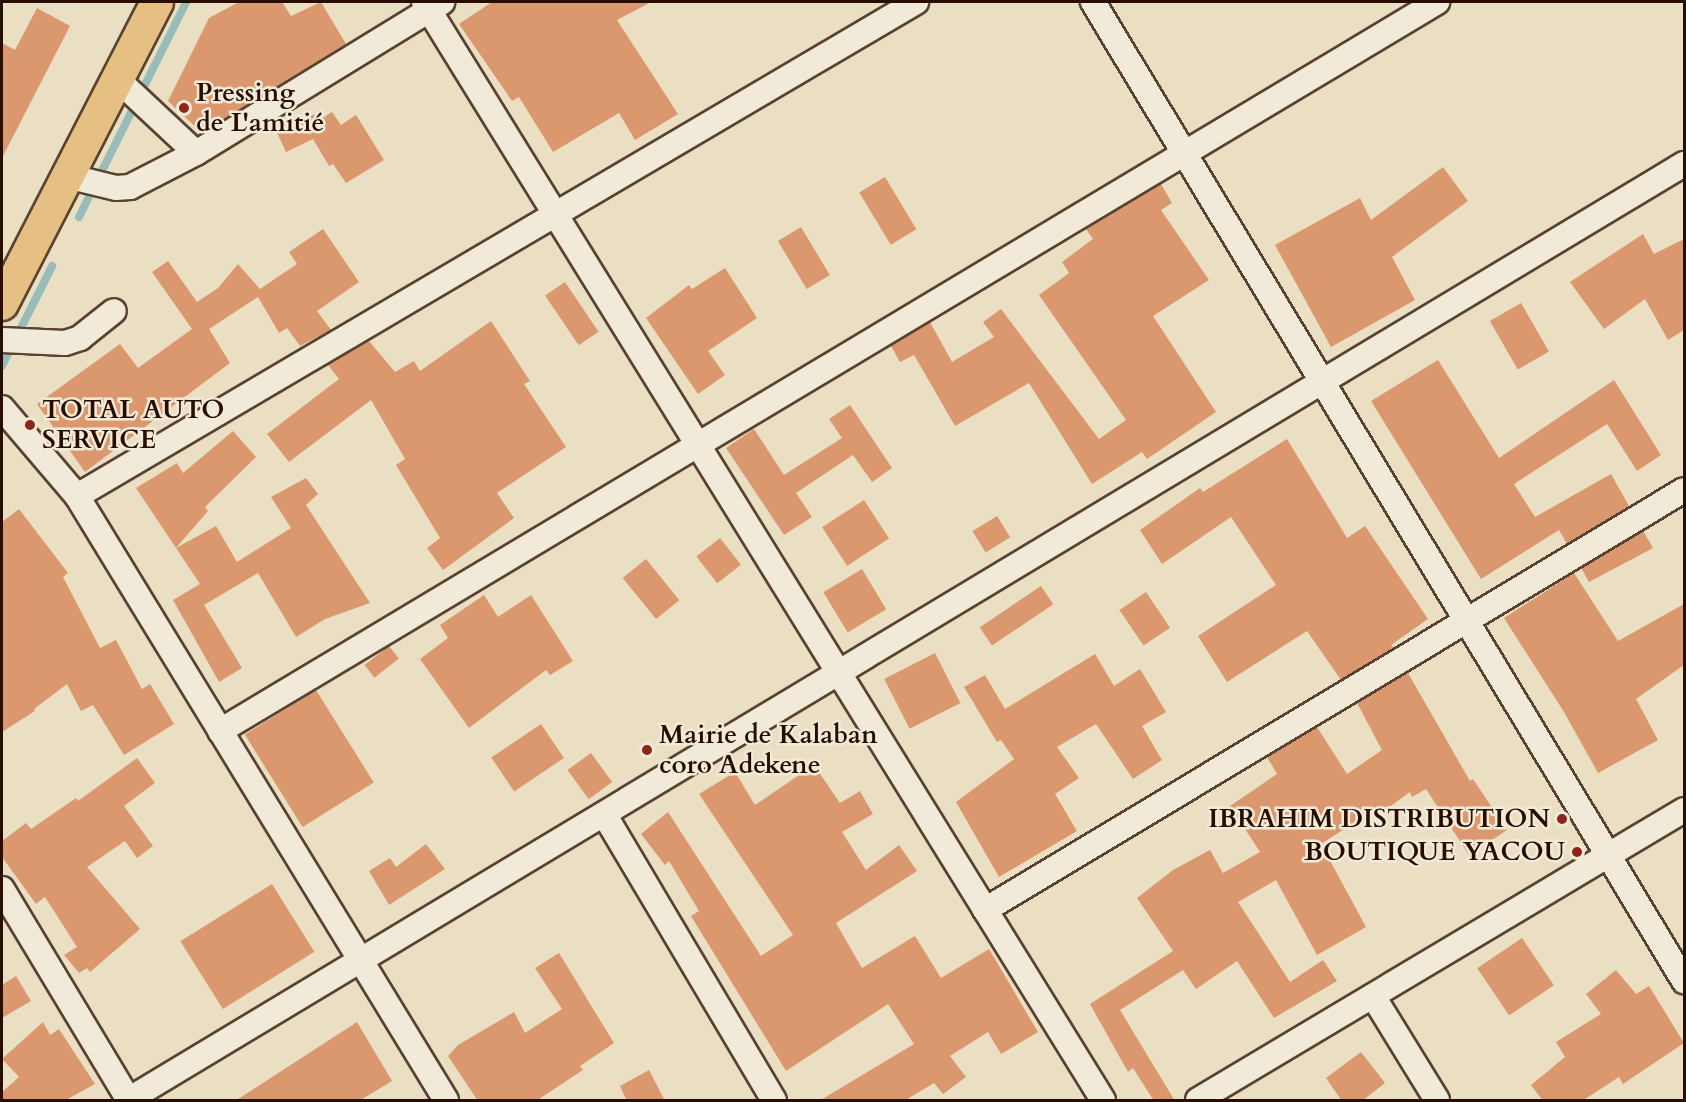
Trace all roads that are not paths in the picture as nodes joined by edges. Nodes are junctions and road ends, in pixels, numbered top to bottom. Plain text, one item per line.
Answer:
1 (157, 2) edge
2 (916, 2) edge
3 (1093, 2) edge
4 (1437, 2) edge
5 (432, 4) edge
6 (117, 79) junction
7 (196, 153) junction
8 (1185, 153) junction
9 (1684, 164) edge
10 (67, 176) junction
11 (555, 214) junction
12 (2, 304) edge
13 (114, 311) dead end
14 (2, 340) edge
15 (1322, 380) junction
16 (2, 408) edge
17 (698, 445) junction
18 (1684, 490) edge
19 (77, 496) junction
20 (1466, 620) junction
21 (839, 673) junction
22 (220, 731) junction
23 (1684, 810) edge
24 (604, 814) junction
25 (1609, 855) junction
26 (2, 889) edge
27 (985, 909) junction
28 (361, 961) junction
29 (1684, 981) edge
30 (1373, 996) junction
31 (129, 1100) edge
32 (446, 1101) edge
33 (774, 1101) edge
34 (1103, 1101) edge
35 (1198, 1101) edge
36 (1437, 1101) edge

1 - 6 main road
2 - 11 street
3 - 8 street
4 - 8 street
5 - 7 street
5 - 11 street
6 - 7 street
6 - 10 main road
7 - 10 street
8 - 15 street
8 - 17 street
9 - 15 street
10 - 12 main road
11 - 17 street
11 - 19 street
13 - 14 street
15 - 20 street
15 - 21 street
16 - 19 street
17 - 21 street
17 - 22 street
18 - 20 street
19 - 22 street
20 - 25 street
20 - 27 street
21 - 24 street
21 - 27 street
22 - 28 street
23 - 25 street
24 - 28 street
24 - 33 street
25 - 29 street
25 - 30 street
26 - 31 street
27 - 34 street
28 - 31 street
28 - 32 street
30 - 35 street
30 - 36 street

